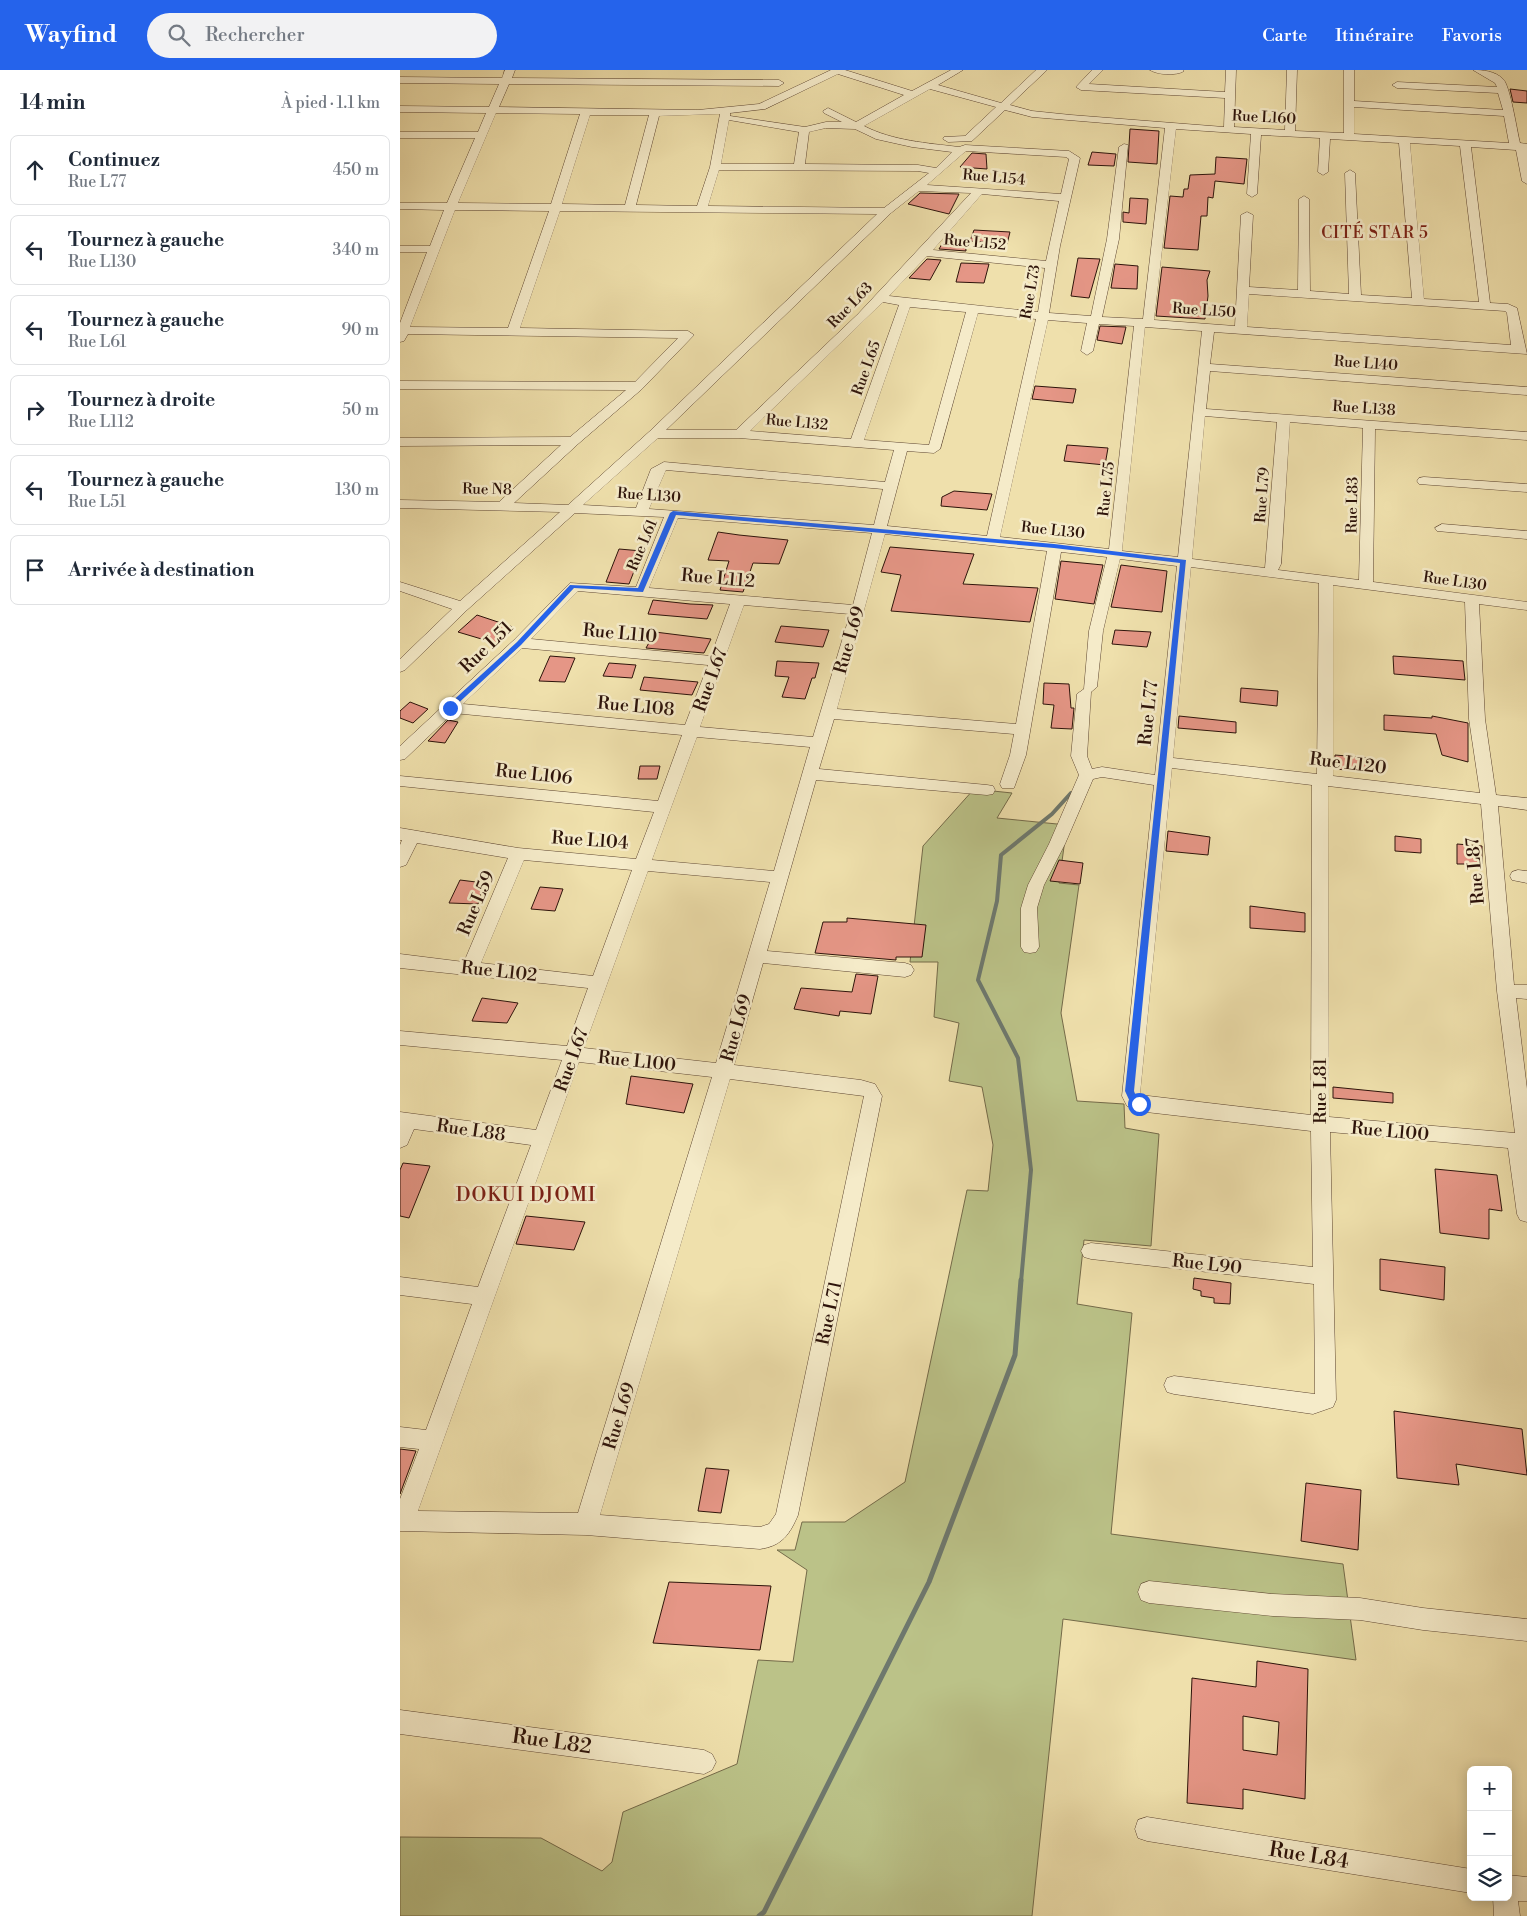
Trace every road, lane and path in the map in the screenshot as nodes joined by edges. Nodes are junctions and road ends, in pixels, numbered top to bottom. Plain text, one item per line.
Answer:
1 (654, 70) edge
2 (771, 70) edge
3 (839, 70) edge
4 (958, 70) edge
5 (1042, 70) edge
6 (1098, 70) edge
7 (1155, 70) edge
8 (1231, 70) edge
9 (1292, 70) edge
10 (1348, 70) edge
11 (1478, 70) edge
12 (1179, 71) edge
13 (509, 75) edge
14 (400, 80) edge
15 (651, 81) junction
16 (779, 83) junction
17 (929, 86) junction
18 (1504, 90) junction
19 (1178, 93) junction
20 (789, 94) junction
21 (913, 95) junction
22 (1230, 96) junction
23 (1349, 104) junction
24 (1000, 106) junction
25 (400, 107) edge
26 (1398, 107) junction
27 (495, 108) junction
28 (712, 110) junction
29 (586, 111) junction
30 (828, 111) dead end
31 (1509, 112) junction
32 (654, 114) junction
33 (726, 114) junction
34 (856, 126) junction
35 (1171, 126) junction
36 (803, 130) junction
37 (1229, 130) junction
38 (1256, 131) junction
39 (1290, 133) junction
40 (400, 135) edge
41 (483, 135) junction
42 (1324, 135) junction
43 (1349, 137) junction
44 (1404, 140) junction
45 (918, 144) junction
46 (1465, 144) junction
47 (1124, 147) dead end
48 (1521, 147) edge
49 (962, 149) junction
50 (714, 167) junction
51 (798, 167) junction
52 (936, 171) junction
53 (1323, 172) dead end
54 (1350, 173) dead end
55 (1527, 181) edge
56 (918, 188) junction
57 (978, 192) junction
58 (1252, 194) dead end
59 (1067, 198) junction
60 (1304, 199) dead end
61 (400, 206) edge
62 (452, 206) junction
63 (556, 207) junction
64 (630, 208) junction
65 (702, 208) junction
66 (887, 211) junction
67 (1247, 215) dead end
68 (400, 249) edge
69 (435, 249) junction
70 (926, 253) junction
71 (1051, 265) junction
72 (1242, 290) junction
73 (1304, 294) junction
74 (879, 298) junction
75 (1355, 298) junction
76 (1418, 302) junction
77 (906, 303) junction
78 (1485, 307) junction
79 (972, 310) junction
80 (1043, 316) junction
81 (1095, 319) junction
82 (1144, 322) junction
83 (1208, 327) junction
84 (1241, 329) junction
85 (401, 333) edge
86 (512, 333) junction
87 (1522, 350) edge
88 (1087, 351) dead end
89 (1203, 367) junction
90 (400, 385) edge
91 (638, 386) junction
92 (1527, 391) edge
93 (1199, 412) junction
94 (1284, 418) junction
95 (1369, 424) junction
96 (654, 434) junction
97 (739, 434) junction
98 (1527, 436) edge
99 (400, 442) edge
100 (573, 442) junction
101 (856, 443) junction
102 (901, 447) junction
103 (1424, 481) dead end
104 (891, 486) junction
105 (1527, 488) edge
106 (400, 504) edge
107 (504, 505) junction
108 (574, 507) junction
109 (641, 511) junction
110 (673, 513) junction
111 (1442, 528) dead end
112 (879, 531) junction
113 (1527, 535) edge
114 (993, 540) junction
115 (1054, 546) junction
116 (1115, 553) junction
117 (1184, 561) junction
118 (1270, 573) junction
119 (1326, 579) junction
120 (1366, 585) junction
121 (400, 586) edge
122 (575, 586) joint
123 (641, 590) junction
124 (739, 599) junction
125 (1472, 599) junction
126 (1527, 606) edge
127 (462, 608) junction
128 (858, 610) junction
129 (519, 643) junction
130 (717, 661) junction
131 (400, 667) edge
132 (450, 708) junction
133 (828, 713) junction
134 (692, 730) junction
135 (1022, 730) junction
136 (819, 743) junction
137 (400, 755) edge
138 (1164, 762) junction
139 (810, 774) junction
140 (1088, 774) junction
141 (1162, 780) junction
142 (1322, 780) junction
143 (400, 781) edge
144 (1008, 784) dead end
145 (987, 790) dead end
146 (1489, 800) junction
147 (1527, 804) edge
148 (664, 807) junction
149 (406, 835) edge
150 (518, 854) junction
151 (400, 861) edge
152 (642, 864) junction
153 (779, 877) junction
154 (1030, 947) dead end
155 (756, 956) junction
156 (400, 960) edge
157 (470, 968) junction
158 (905, 970) dead end
159 (599, 983) junction
160 (1506, 991) junction
161 (1527, 992) edge
162 (400, 1038) edge
163 (1520, 1040) edge
164 (574, 1054) junction
165 (723, 1071) junction
166 (872, 1092) joint
167 (1134, 1101) joint
168 (404, 1121) edge
169 (1320, 1124) junction
170 (543, 1139) junction
171 (400, 1140) edge
172 (1524, 1141) edge
173 (1527, 1214) edge
174 (1091, 1251) dead end
175 (1324, 1277) junction
176 (400, 1286) edge
177 (486, 1297) junction
178 (1174, 1385) dead end
179 (400, 1437) edge
180 (434, 1441) junction
181 (401, 1521) edge
182 (586, 1524) junction
183 (1149, 1592) dead end
184 (1527, 1630) edge
185 (400, 1722) edge
186 (704, 1762) dead end
187 (1148, 1829) dead end
188 (1467, 1880) edge
189 (1512, 1887) edge
190 (1527, 1889) edge
191 (1505, 1901) edge
192 (1507, 1916) edge

1 - 15 street
2 - 16 street
3 - 20 street
3 - 21 street
4 - 17 street
5 - 24 street
6 - 19 street
7 - 12 street
8 - 22 street
9 - 39 street
10 - 23 street
11 - 18 street
12 - 19 street
13 - 14 street
13 - 15 street
13 - 27 street
15 - 16 street
16 - 20 street
17 - 21 street
17 - 24 street, Rue L160
18 - 26 street
18 - 31 street
19 - 22 street
20 - 33 street
21 - 34 street
22 - 37 street
23 - 26 street
23 - 43 street
24 - 35 street, Rue L160
24 - 45 street
25 - 27 street
26 - 31 street
27 - 28 street
27 - 29 street
27 - 41 street
28 - 32 street
28 - 33 street
29 - 32 street
29 - 63 street
30 - 34 street
31 - 48 street
32 - 33 street
32 - 64 street
33 - 36 street
33 - 50 street
34 - 36 street
34 - 45 street
35 - 37 street, Rue L160
35 - 82 street, Rue L75
36 - 51 street
37 - 38 street, Rue L160
38 - 39 street, Rue L160
38 - 58 street
39 - 42 street, Rue L160
40 - 41 street
41 - 62 street
42 - 43 street, Rue L160
42 - 53 street
43 - 44 street, Rue L160
44 - 46 street, Rue L160
44 - 76 street
45 - 49 street
46 - 48 street, Rue L160
46 - 78 street
47 - 81 street
48 - 55 street
49 - 52 street
49 - 59 street, Rue L73
50 - 51 street
50 - 65 street
51 - 52 street
52 - 56 street
54 - 75 street
56 - 57 street, Rue L154
56 - 66 street
57 - 59 street, Rue L154
57 - 70 street, Rue L63
59 - 71 street, Rue L73
60 - 73 street
61 - 62 street
62 - 63 street
62 - 69 street
63 - 64 street
63 - 86 street
64 - 65 street
65 - 66 street
66 - 96 street
67 - 72 street
68 - 69 street
69 - 85 street
70 - 71 street, Rue L152
70 - 74 street, Rue L63
71 - 80 street, Rue L73
72 - 73 street
72 - 84 street
73 - 75 street
74 - 77 street, Rue L150
74 - 97 street, Rue L63
75 - 76 street
76 - 78 street
77 - 79 street, Rue L150
77 - 101 street, Rue L65
78 - 87 street
79 - 80 street, Rue L150
79 - 102 street, Rue L132
80 - 81 street, Rue L150
80 - 114 street, Rue L73
81 - 82 street, Rue L150
81 - 88 street
82 - 83 street, Rue L150
82 - 116 street, Rue L75
83 - 84 street, Rue L150
83 - 89 street, Rue L77
84 - 87 street, Rue L150
85 - 86 street
86 - 91 street
89 - 92 street, Rue L140
89 - 93 street, Rue L77
90 - 91 street
91 - 100 street
93 - 94 street, Rue L138
93 - 117 street, Rue L77
94 - 95 street, Rue L138
94 - 118 street, Rue L79
95 - 98 street, Rue L138
95 - 120 street, Rue L83
96 - 97 street, Rue L132
96 - 108 street
97 - 101 street, Rue L132
99 - 100 street
100 - 107 street
101 - 102 street, Rue L132
102 - 104 street, Rue L69
103 - 105 street
104 - 109 street
104 - 112 street, Rue L69
106 - 107 street, Rue N8
107 - 108 street, Rue N8
108 - 109 street, Rue L130
108 - 127 street
109 - 110 street, Rue L130
110 - 112 street, Rue L130
110 - 123 street, Rue L61
111 - 113 street
112 - 114 street, Rue L130
112 - 128 street, Rue L69
114 - 115 street, Rue L130
115 - 116 street, Rue L130
115 - 135 street
116 - 117 street, Rue L130
116 - 140 street, Rue L75
117 - 118 street, Rue L130
117 - 138 street, Rue L77
118 - 119 street, Rue L130
119 - 120 street, Rue L130
119 - 142 street, Rue L81
120 - 125 street, Rue L130
121 - 127 street
122 - 123 street, Rue L112
122 - 129 street, Rue L51
123 - 124 street, Rue L112
124 - 128 street, Rue L112
124 - 130 street, Rue L67
125 - 126 street, Rue L130
125 - 146 street, Rue L87
127 - 131 street
128 - 133 street, Rue L69
129 - 130 street, Rue L110
129 - 132 street, Rue L51
130 - 134 street, Rue L67
132 - 134 street, Rue L108
132 - 137 street, Rue L51
133 - 135 street
133 - 136 street, Rue L69
134 - 136 street, Rue L108
134 - 148 street, Rue L67
135 - 144 street
136 - 139 street, Rue L69
138 - 141 street, Rue L77
138 - 142 street, Rue L120
139 - 145 street
139 - 153 street, Rue L69
140 - 141 street
140 - 154 street
141 - 167 street, Rue L77
142 - 146 street, Rue L120
142 - 169 street, Rue L81
143 - 148 street, Rue L106
146 - 147 street, Rue L120
146 - 160 street, Rue L87
148 - 152 street, Rue L67
149 - 150 street, Rue L104
149 - 151 street
150 - 152 street, Rue L104
150 - 157 street, Rue L59
152 - 153 street, Rue L104
152 - 159 street, Rue L67
153 - 155 street, Rue L69
155 - 158 street
155 - 165 street, Rue L69
156 - 157 street, Rue L102
157 - 159 street, Rue L102
159 - 164 street, Rue L67
160 - 161 street
160 - 163 street, Rue L87
162 - 164 street, Rue L100
163 - 172 street, Rue L87
164 - 165 street, Rue L100
164 - 170 street, Rue L67
165 - 166 street, Rue L100
165 - 182 street, Rue L69
166 - 182 street, Rue L71
167 - 169 street, Rue L100
168 - 170 street, Rue L88
168 - 171 street
169 - 172 street, Rue L100
169 - 175 street, Rue L81
170 - 177 street, Rue L67
172 - 173 street, Rue L87
174 - 175 street, Rue L90
175 - 178 street, Rue L81
176 - 177 street
177 - 180 street, Rue L67
179 - 180 street
180 - 181 street, Rue L67
181 - 182 street
183 - 184 street
185 - 186 street, Rue L82
187 - 188 street, Rue L84
189 - 190 street
191 - 192 street

